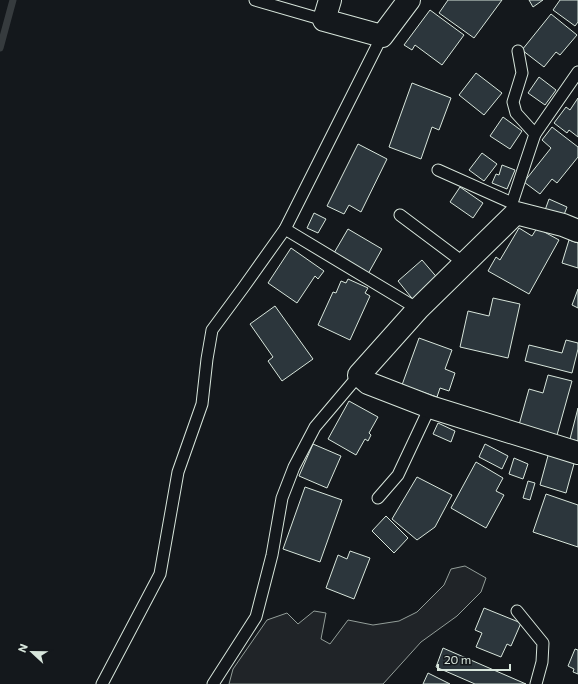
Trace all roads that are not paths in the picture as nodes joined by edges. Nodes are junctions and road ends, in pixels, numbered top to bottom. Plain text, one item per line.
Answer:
1 (255, 0) edge
2 (408, 0) edge
3 (327, 10) edge
4 (382, 36) junction
5 (518, 51) dead end
6 (578, 72) edge
7 (536, 134) junction
8 (438, 170) dead end
9 (514, 208) junction
10 (400, 215) dead end
11 (285, 229) junction
12 (578, 231) edge
13 (464, 263) junction
14 (418, 309) junction
15 (359, 375) junction
16 (430, 407) junction
17 (578, 453) edge
18 (378, 498) dead end
19 (517, 611) dead end
20 (102, 684) edge
21 (213, 684) edge
22 (536, 684) edge

1 - 3 lane
2 - 4 street
3 - 4 street
4 - 11 lane
5 - 7 lane
6 - 7 lane
7 - 9 lane
8 - 9 lane
9 - 12 street
9 - 13 street
10 - 13 lane
11 - 14 lane
11 - 20 lane
13 - 14 street
14 - 15 street
15 - 16 street
15 - 21 lane
16 - 17 street
16 - 18 lane
19 - 22 lane

